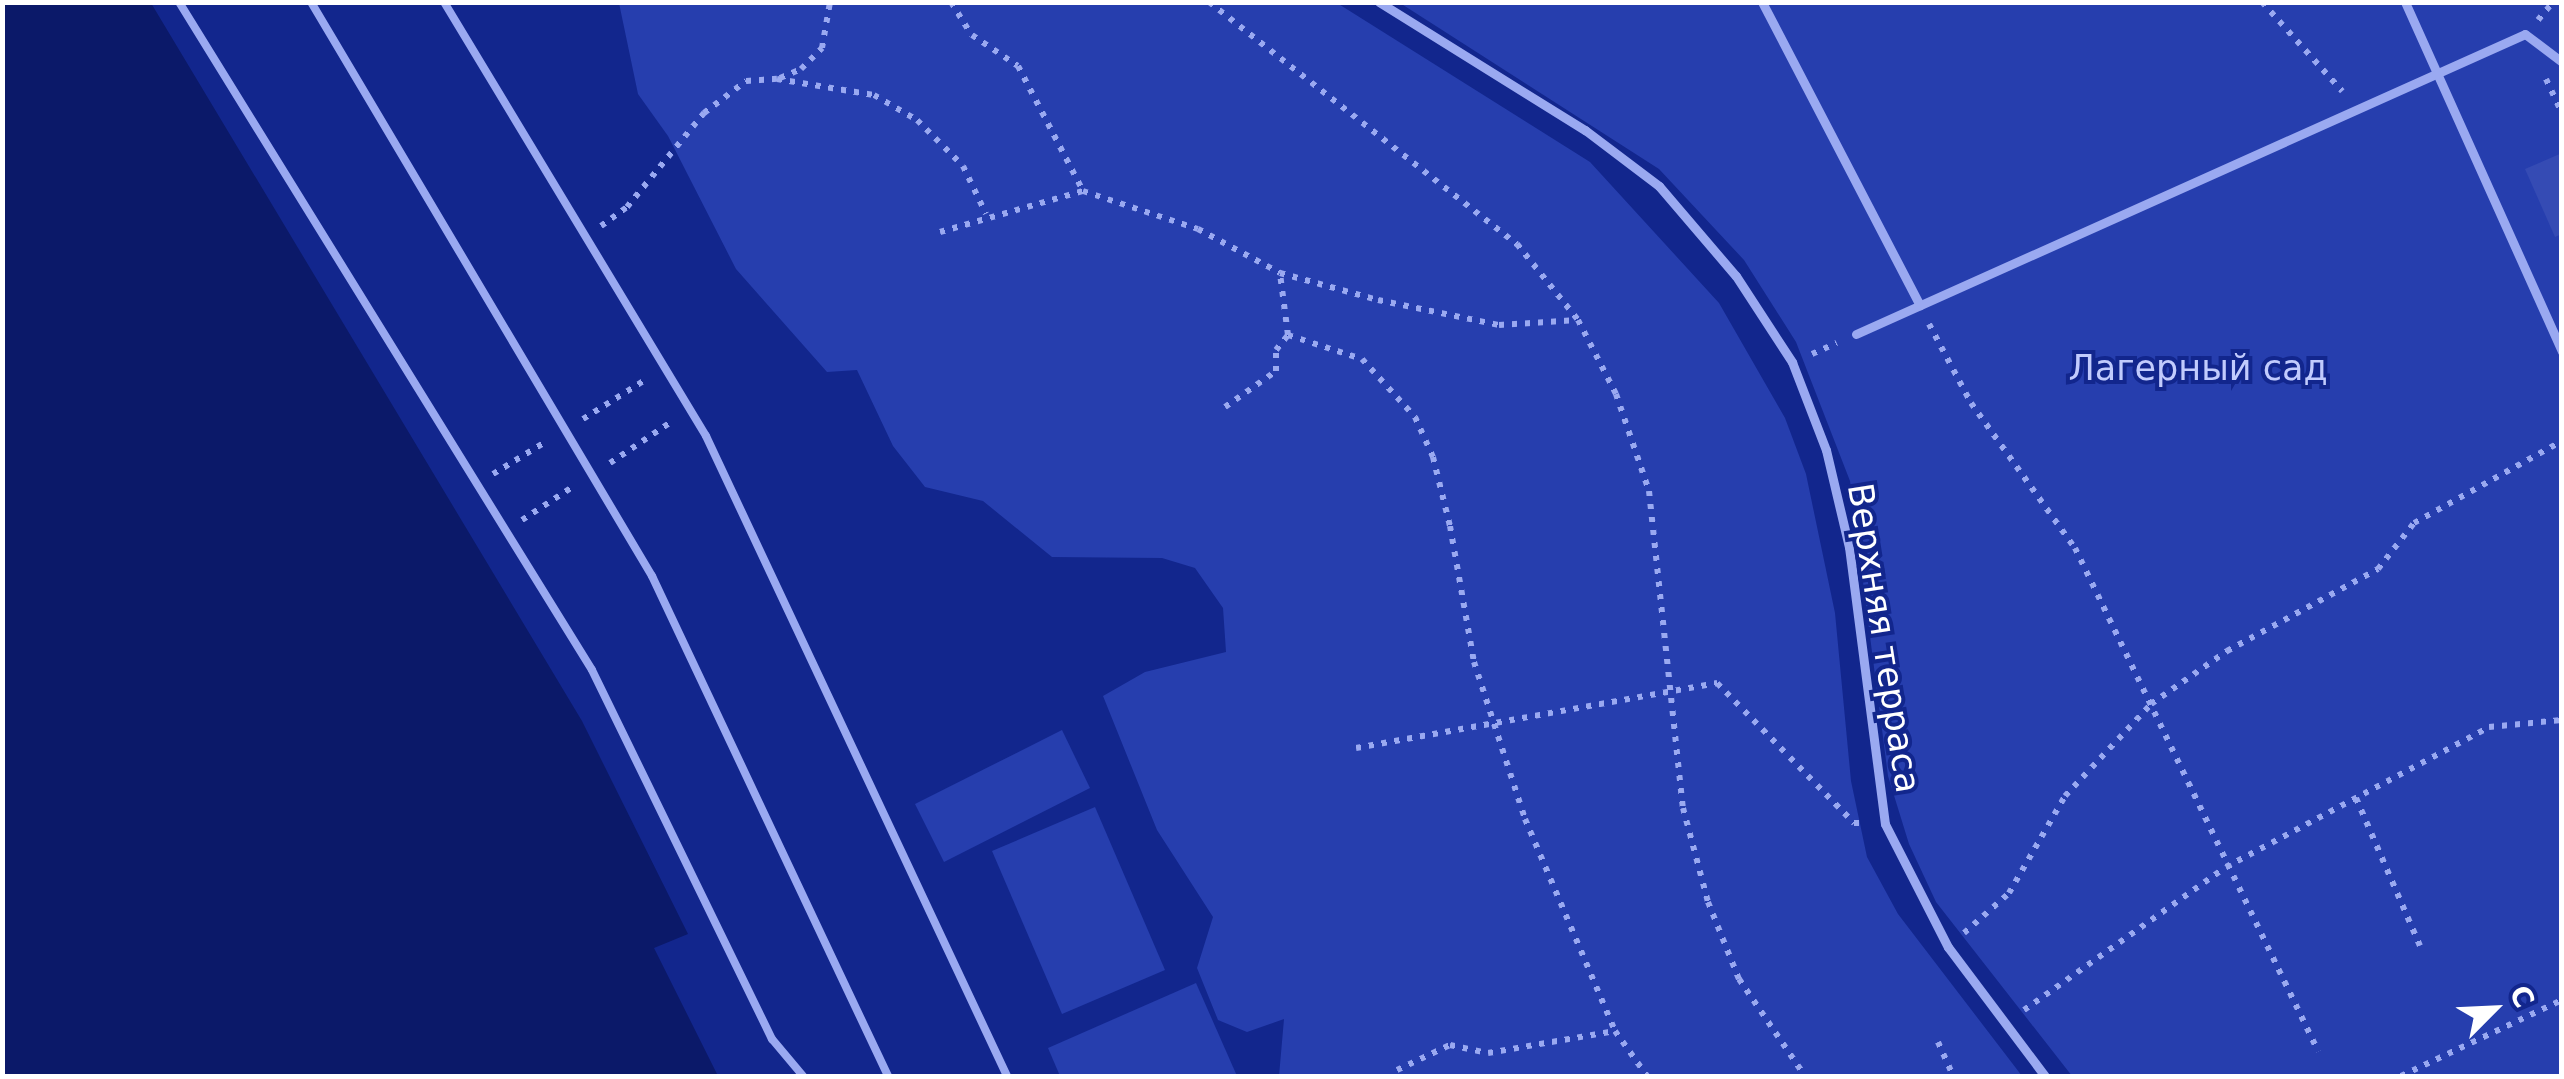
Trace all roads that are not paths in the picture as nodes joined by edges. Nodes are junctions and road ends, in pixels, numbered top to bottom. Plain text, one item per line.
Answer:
1 (179, 2) edge
2 (311, 2) edge
3 (444, 2) edge
4 (1380, 2) edge
5 (1762, 2) edge
6 (2405, 2) edge
7 (2562, 62) edge
8 (2436, 74) junction
9 (1920, 305) junction
10 (1856, 334) road end
11 (2562, 351) edge
12 (804, 1076) edge
13 (888, 1076) edge
14 (1006, 1076) edge
15 (2044, 1076) edge

1 - 12 lane
2 - 13 lane
3 - 14 lane
4 - 15 street, Верхняя терраса
5 - 9 street
6 - 8 street
7 - 8 street
8 - 9 street
8 - 11 street
9 - 10 street

